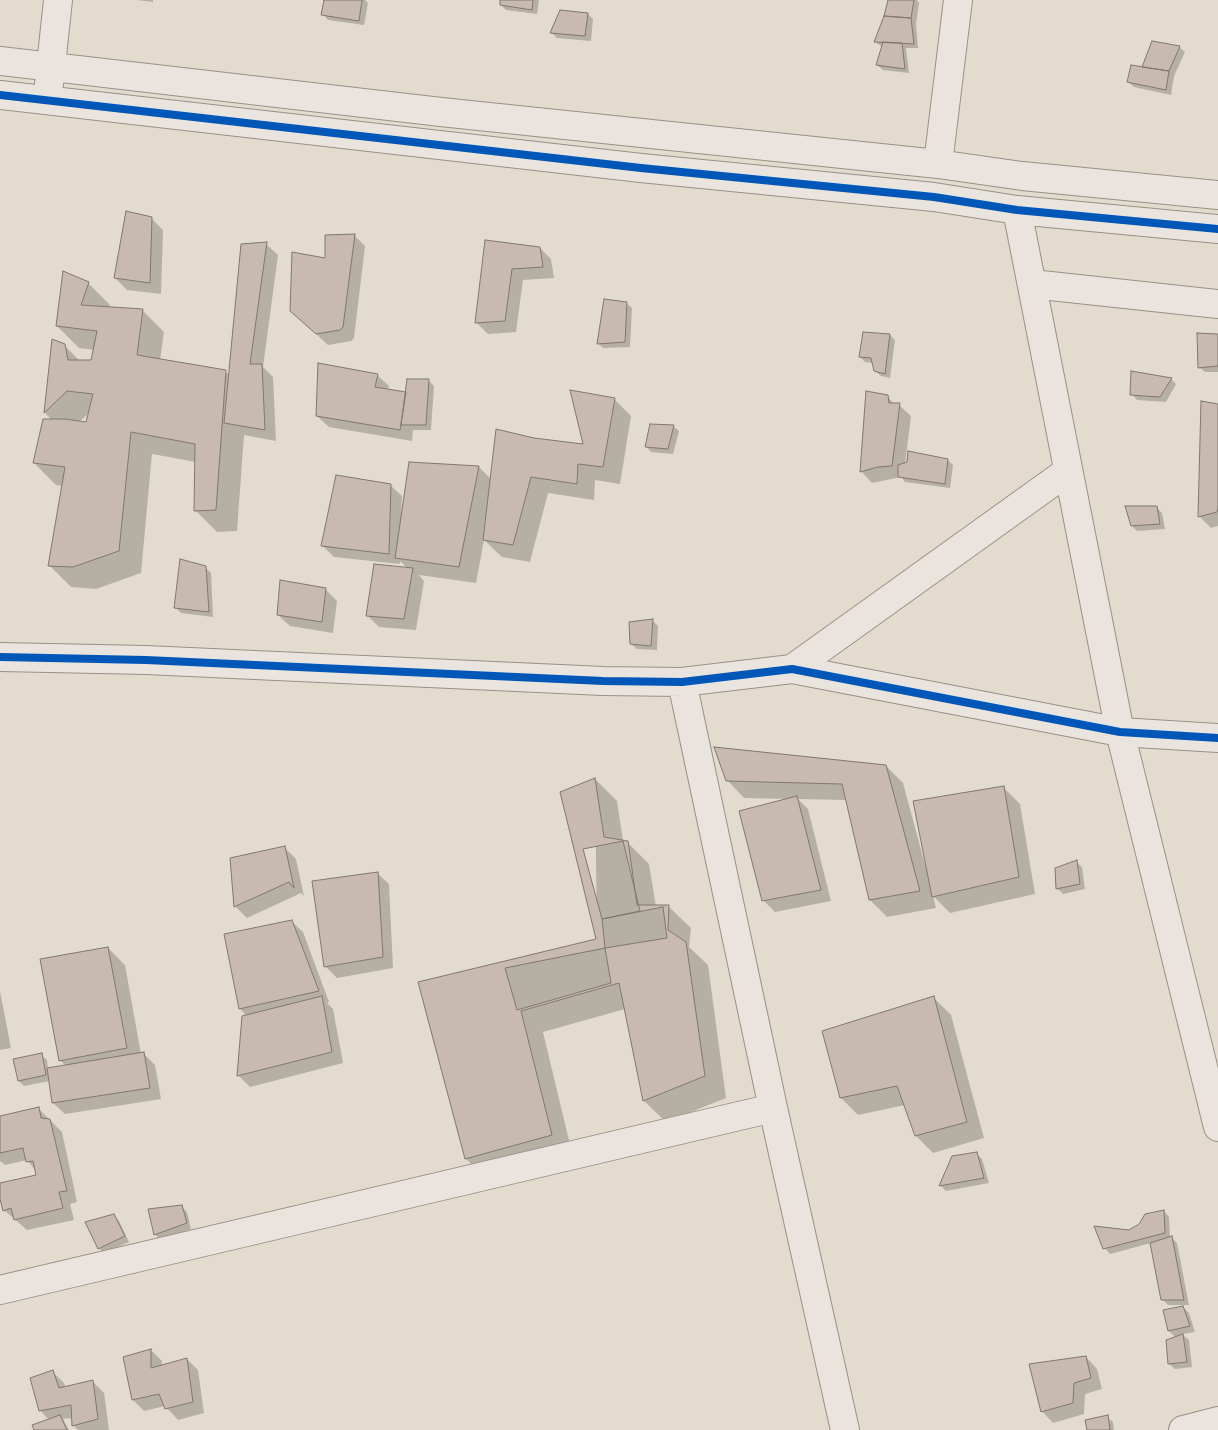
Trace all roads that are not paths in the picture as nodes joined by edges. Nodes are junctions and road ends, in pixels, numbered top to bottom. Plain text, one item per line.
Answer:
1 (58, 0) edge
2 (958, 0) edge
3 (0, 61) edge
4 (51, 66) junction
5 (0, 95) edge
6 (48, 100) junction
7 (938, 164) junction
8 (1218, 195) edge
9 (1017, 210) junction
10 (1218, 230) edge
11 (1032, 284) junction
12 (1218, 304) edge
13 (1068, 471) junction
14 (0, 657) edge
15 (792, 669) junction
16 (682, 682) junction
17 (1120, 732) junction
18 (1218, 738) edge
19 (773, 1108) junction
20 (1218, 1127) edge
21 (0, 1290) edge
22 (1218, 1421) edge
23 (845, 1430) edge
24 (1184, 1430) edge

1 - 4 street
2 - 7 street
3 - 4 street
4 - 6 street
4 - 7 street
5 - 6 street
6 - 9 street
7 - 8 street
9 - 10 street
9 - 11 street
11 - 12 street
11 - 13 street
13 - 15 street
13 - 17 street
14 - 16 street
15 - 16 street
15 - 17 street
16 - 19 street
17 - 18 street
17 - 20 street
19 - 21 street
19 - 23 street
22 - 24 street

